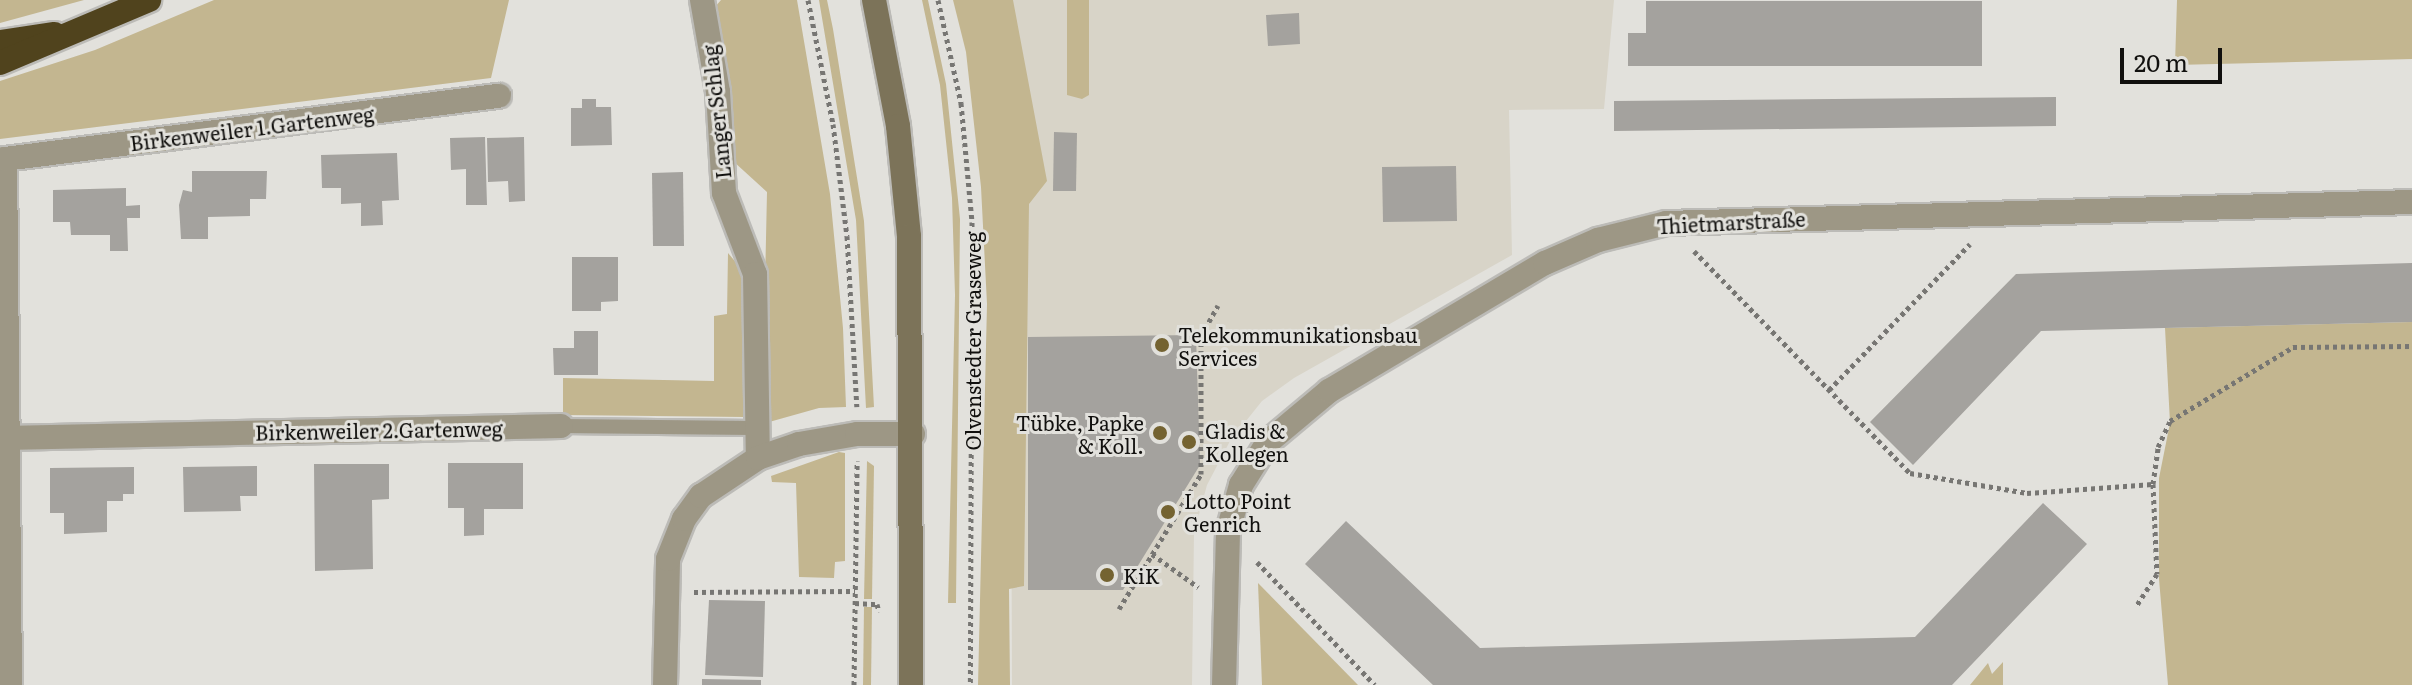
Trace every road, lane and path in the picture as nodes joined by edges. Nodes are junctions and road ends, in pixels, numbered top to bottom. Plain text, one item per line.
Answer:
1 (149, 0) edge
2 (702, 0) edge
3 (808, 0) edge
4 (874, 0) edge
5 (938, 0) edge
6 (77, 32) junction
7 (0, 42) edge
8 (0, 63) edge
9 (499, 96) dead end
10 (2412, 202) edge
11 (1994, 213) junction
12 (1666, 223) junction
13 (1218, 305) dead end
14 (2412, 346) edge
15 (1829, 390) junction
16 (857, 416) dead end
17 (561, 426) joint
18 (754, 428) junction
19 (913, 434) junction
20 (2, 438) edge
21 (857, 456) dead end
22 (758, 458) junction
23 (1201, 474) junction
24 (1216, 480) dead end
25 (2153, 484) junction
26 (1228, 531) junction
27 (1152, 554) junction
28 (1202, 590) dead end
29 (855, 591) junction
30 (689, 592) dead end
31 (2137, 605) dead end
32 (1119, 609) dead end
33 (10, 685) edge
34 (665, 685) edge
35 (854, 685) edge
36 (911, 685) edge
37 (970, 685) edge
38 (1224, 685) edge
39 (1375, 685) edge

1 - 6 highway
2 - 18 street, Langer Schlag
3 - 16 path
4 - 19 main road
5 - 37 path, Olvenstedter Graseweg
6 - 7 highway
6 - 8 highway
9 - 20 street, Birkenweiler 1.Gartenweg
10 - 11 street, Thietmarstraße
11 - 12 street, Thietmarstraße
11 - 15 path
12 - 15 path
12 - 26 street, Thietmarstraße
13 - 23 path
14 - 25 path
15 - 25 path
17 - 18 lane, Birkenweiler 2.Gartenweg
17 - 20 street, Birkenweiler 2.Gartenweg
18 - 22 street, Langer Schlag
19 - 22 street
19 - 36 main road
20 - 33 street
21 - 29 path
22 - 34 street
23 - 24 path
23 - 27 path
25 - 31 path
26 - 38 street, Thietmarstraße
26 - 39 path
27 - 28 path
27 - 32 path
29 - 30 path
29 - 35 path

